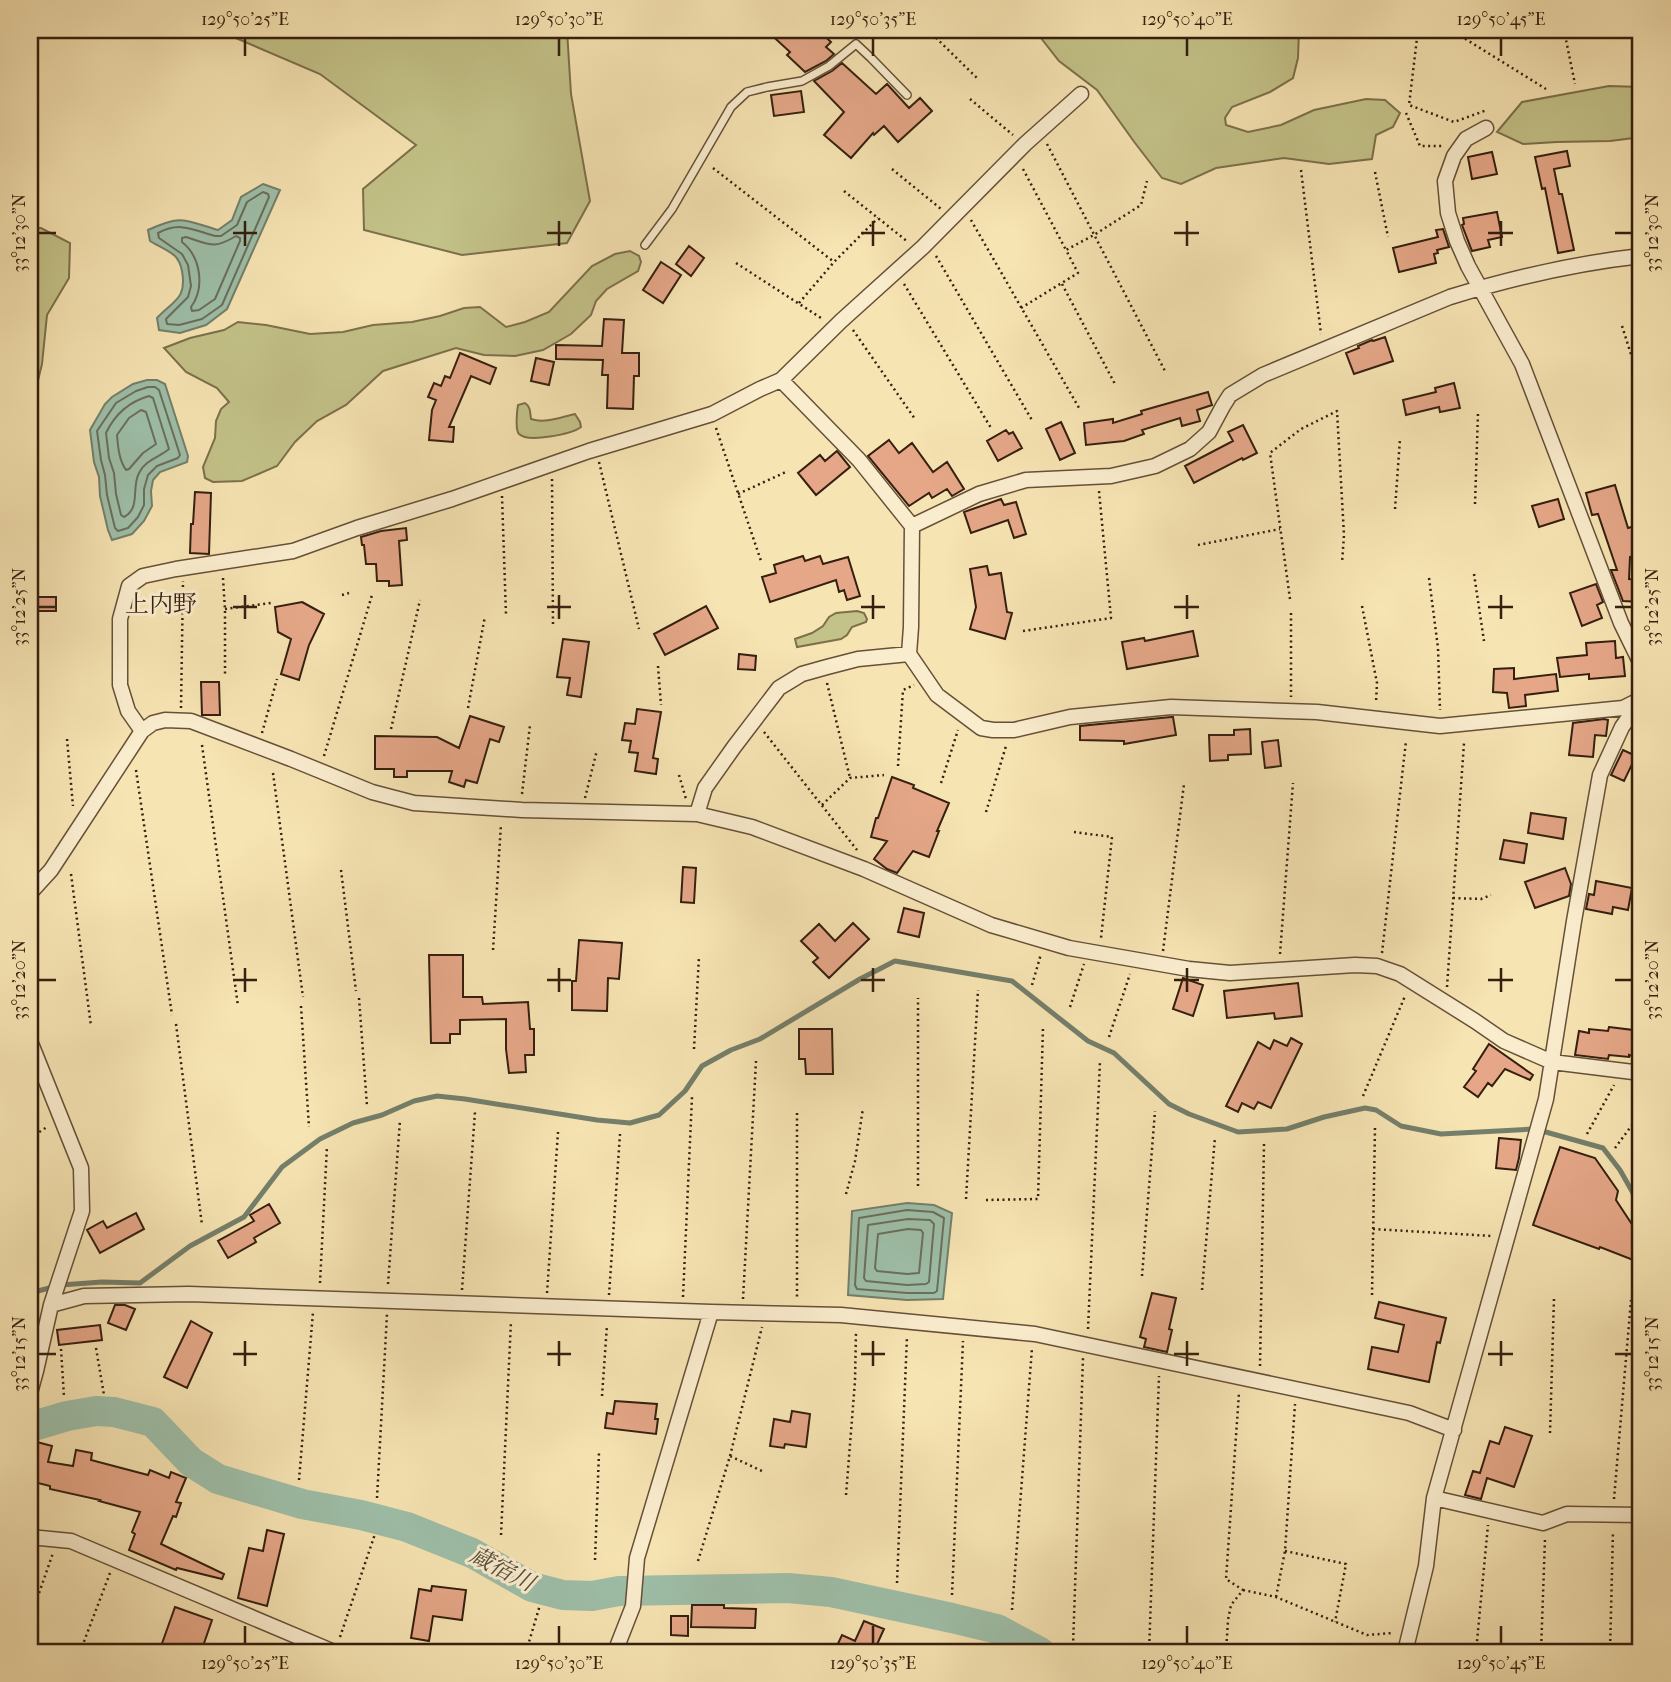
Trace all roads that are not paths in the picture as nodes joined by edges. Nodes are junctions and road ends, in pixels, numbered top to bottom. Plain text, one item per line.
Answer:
1 (1081, 94) dead end
2 (906, 95) dead end
3 (1486, 128) dead end
4 (645, 245) dead end
5 (1641, 256) edge
6 (1480, 288) junction
7 (781, 380) junction
8 (912, 526) junction
9 (909, 654) junction
10 (1641, 664) edge
11 (1641, 699) edge
12 (142, 731) junction
13 (692, 810) junction
14 (30, 893) edge
15 (30, 1041) edge
16 (1552, 1062) junction
17 (1641, 1073) edge
18 (51, 1305) junction
19 (711, 1312) junction
20 (30, 1393) edge
21 (1454, 1430) junction
22 (1434, 1498) junction
23 (1641, 1515) edge
24 (30, 1537) edge
25 (336, 1648) edge
26 (615, 1652) edge
27 (1405, 1652) edge

1 - 7 street
2 - 4 lane
3 - 6 street
5 - 6 street
6 - 8 street
6 - 10 street
7 - 8 street
7 - 12 street
8 - 9 street
9 - 11 street
9 - 13 street
11 - 16 street
12 - 13 street
12 - 14 street
13 - 16 street
15 - 18 street
16 - 17 street
16 - 21 street
18 - 19 street
18 - 20 street
19 - 21 street
19 - 26 street
21 - 22 street
22 - 23 street
22 - 27 street
24 - 25 street

